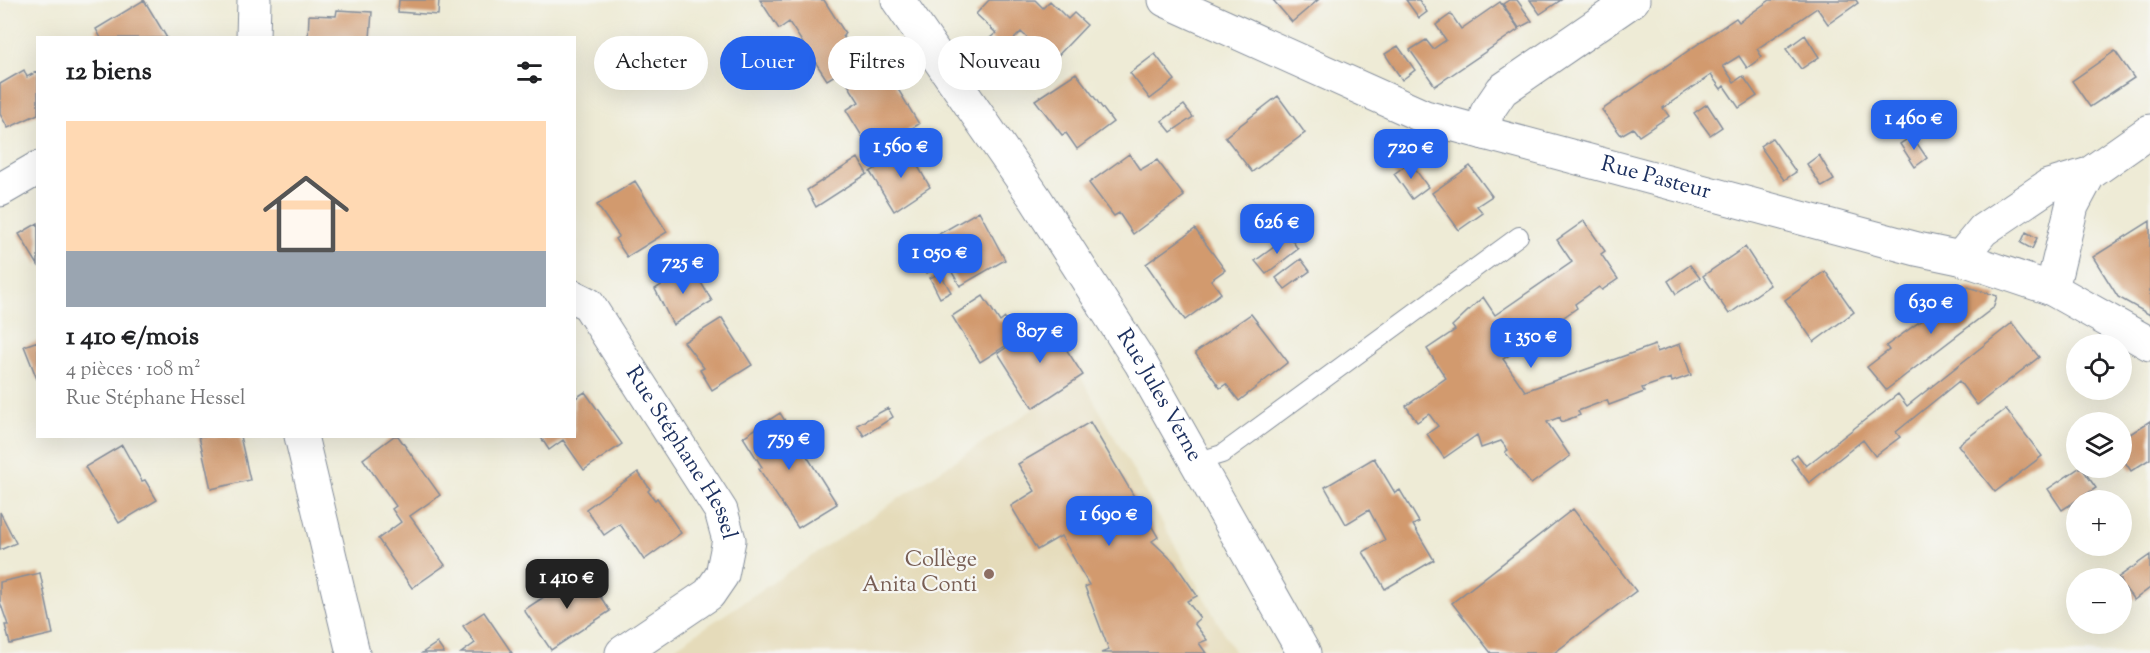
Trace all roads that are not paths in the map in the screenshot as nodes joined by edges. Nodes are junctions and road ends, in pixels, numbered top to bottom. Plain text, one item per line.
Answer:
1 (254, 0) edge
2 (898, 0) edge
3 (1165, 0) edge
4 (1633, 0) edge
5 (253, 36) edge
6 (2150, 131) edge
7 (1484, 133) junction
8 (36, 169) edge
9 (2089, 174) junction
10 (1, 188) edge
11 (1519, 236) dead end
12 (1960, 258) junction
13 (2052, 289) junction
14 (576, 298) edge
15 (2150, 344) edge
16 (300, 438) edge
17 (1196, 462) junction
18 (353, 653) edge
19 (622, 653) edge
20 (1304, 653) edge

1 - 5 street
2 - 17 street, Rue Jules Verne
3 - 7 street, Rue Pasteur
4 - 7 street
6 - 9 street
7 - 12 street, Rue Pasteur
8 - 10 street
9 - 12 street
9 - 13 street
11 - 17 lane
12 - 13 street, Rue Pasteur
13 - 15 street, Rue Pasteur
14 - 19 street, Rue Stéphane Hessel
16 - 18 street
17 - 20 street, Rue Jules Verne

